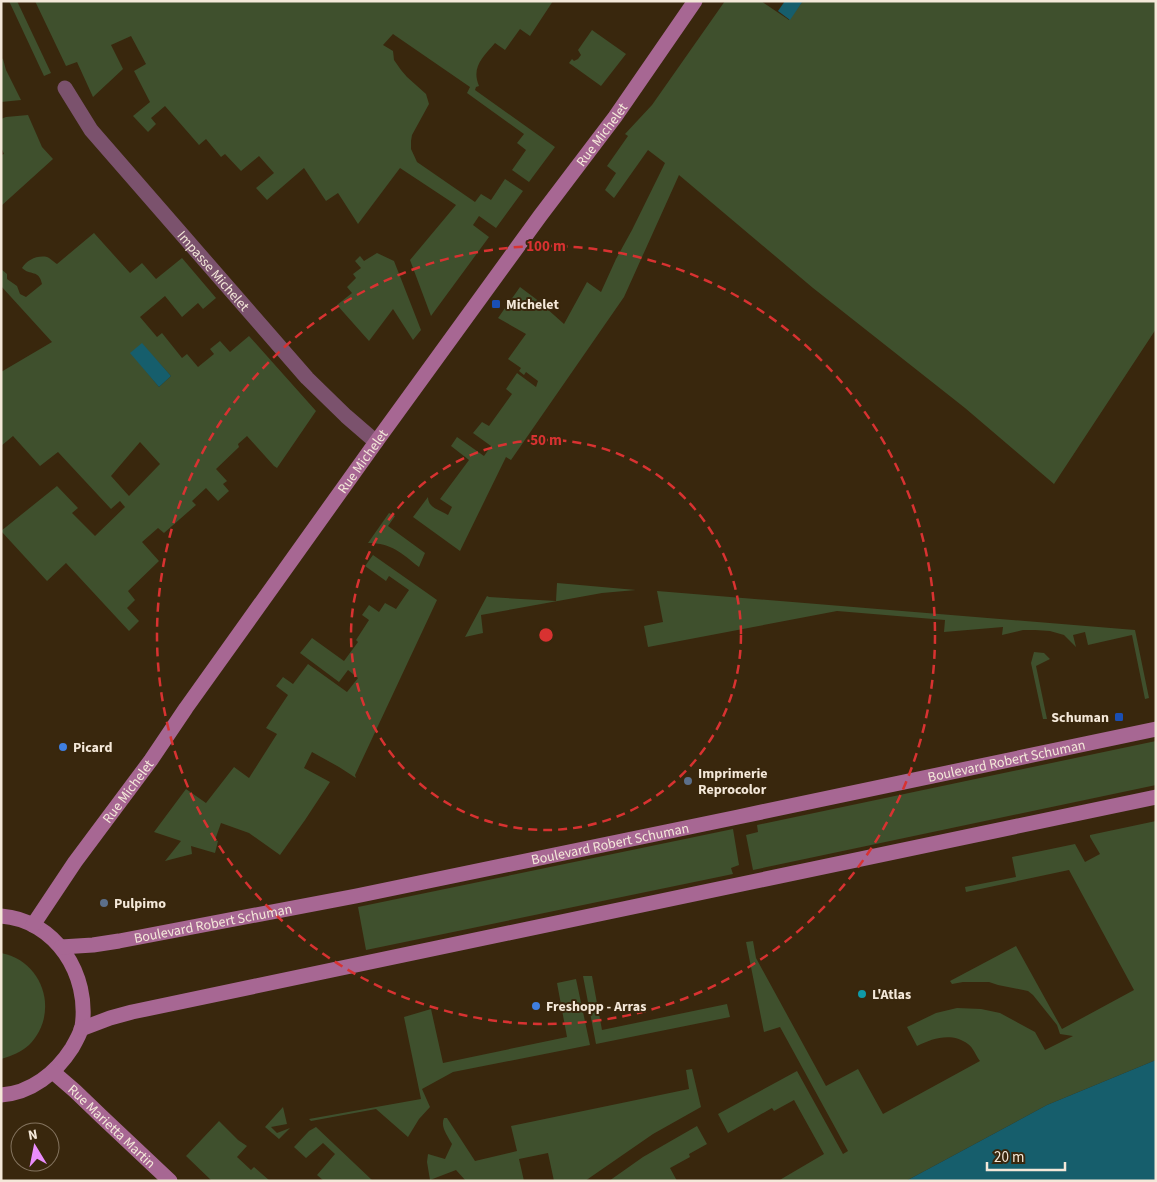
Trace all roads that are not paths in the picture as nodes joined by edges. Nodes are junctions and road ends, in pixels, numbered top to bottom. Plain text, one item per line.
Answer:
1 (695, 1) edge
2 (65, 88) dead end
3 (376, 442) junction
4 (1156, 729) edge
5 (1156, 797) edge
6 (1, 916) edge
7 (33, 925) junction
8 (61, 948) junction
9 (81, 1029) junction
10 (53, 1072) junction
11 (1, 1095) edge
12 (170, 1181) edge

1 - 3 main road, Rue Michelet
2 - 3 street, Impasse Michelet
3 - 7 main road, Rue Michelet
4 - 8 main road, Boulevard Robert Schuman
5 - 9 main road
6 - 7 main road
7 - 8 main road
8 - 9 main road
9 - 10 main road
10 - 11 main road
10 - 12 main road, Rue Marietta Martin

